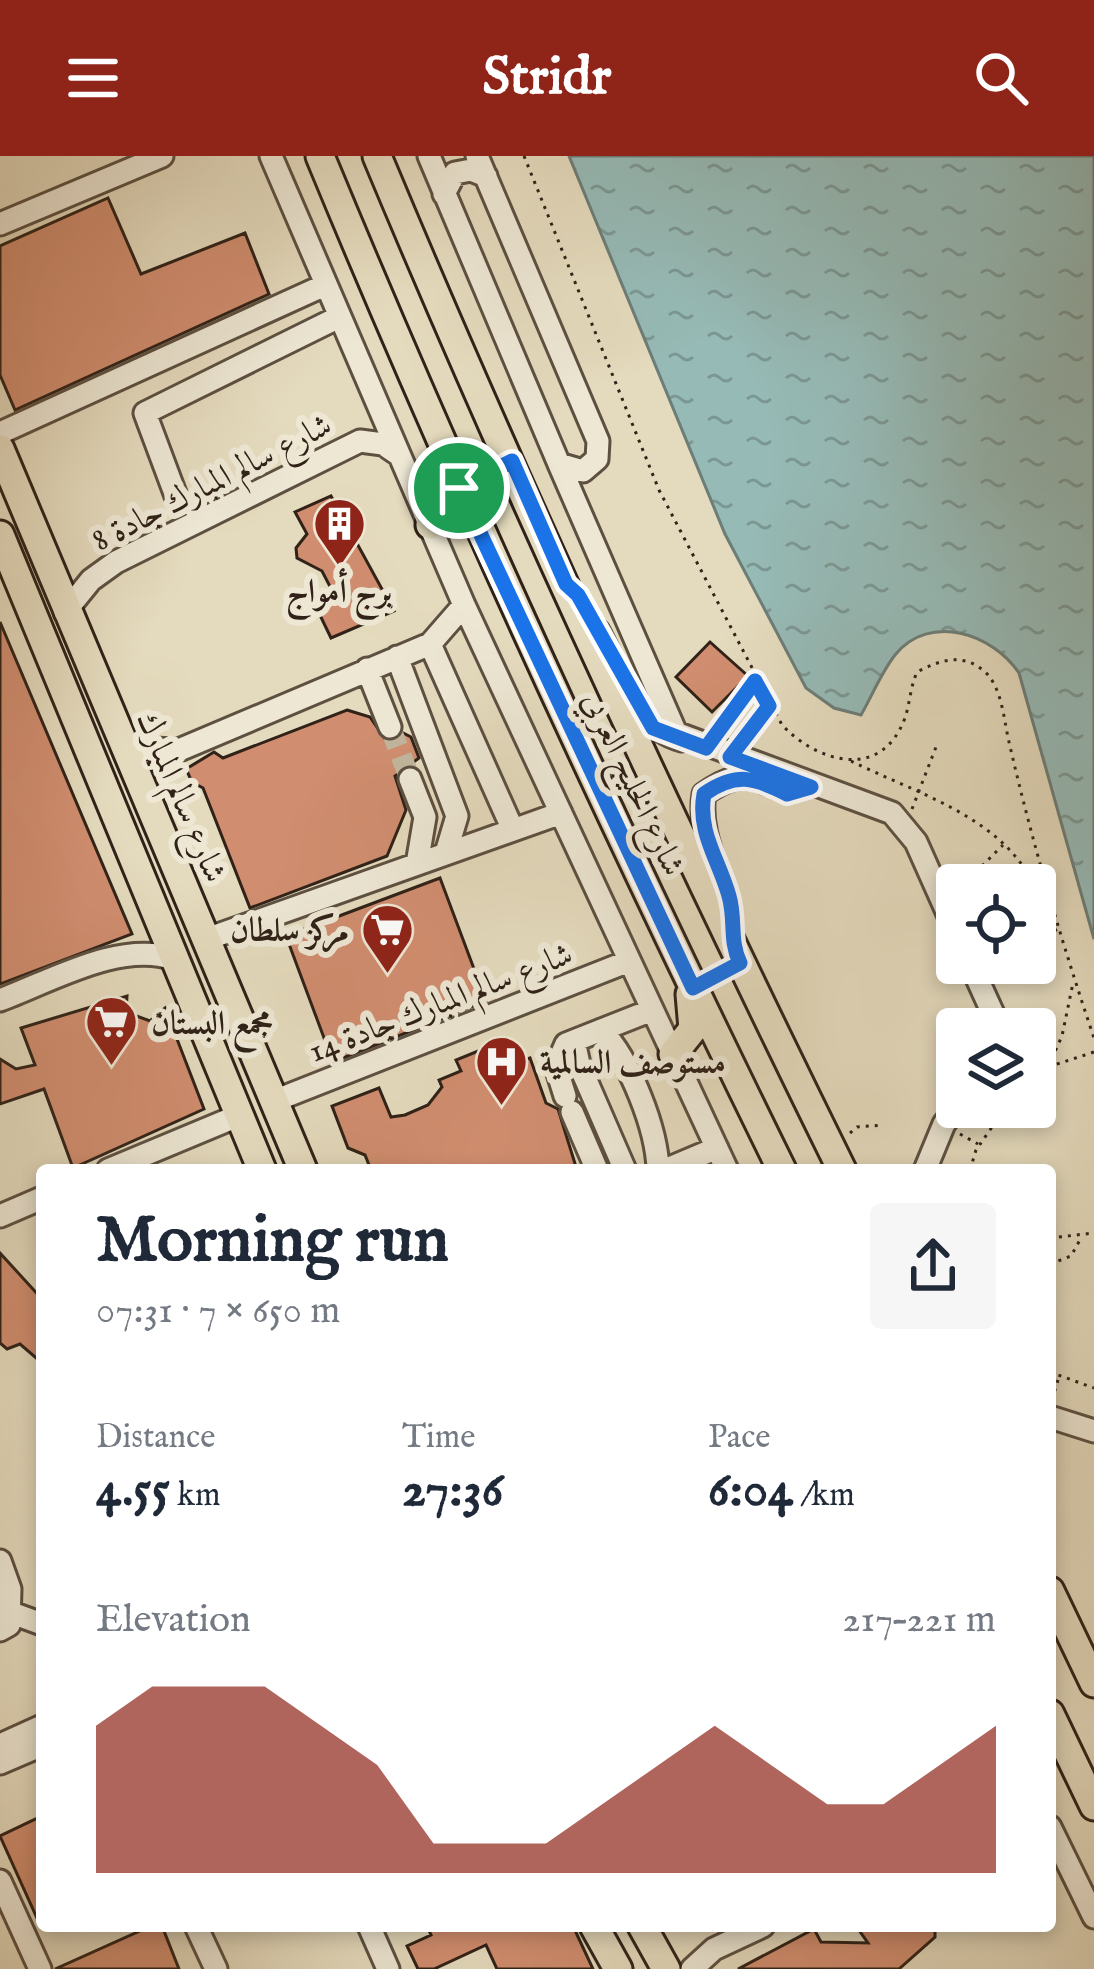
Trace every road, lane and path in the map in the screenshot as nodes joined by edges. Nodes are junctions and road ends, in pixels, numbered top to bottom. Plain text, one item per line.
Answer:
1 (104, 156) edge
2 (162, 156) edge
3 (271, 156) edge
4 (320, 156) edge
5 (365, 156) edge
6 (377, 156) edge
7 (387, 156) edge
8 (432, 156) edge
9 (449, 156) edge
10 (524, 156) edge
11 (481, 166) edge
12 (115, 177) junction
13 (444, 194) junction
14 (397, 204) junction
15 (0, 224) edge
16 (325, 284) junction
17 (339, 317) junction
18 (0, 434) edge
19 (0, 449) edge
20 (400, 455) junction
21 (560, 464) junction
22 (454, 477) junction
23 (176, 496) dead end
24 (430, 525) junction
25 (0, 535) edge
26 (566, 584) junction
27 (464, 605) junction
28 (65, 612) junction
29 (430, 644) junction
30 (397, 657) junction
31 (367, 668) junction
32 (755, 681) junction
33 (769, 706) junction
34 (390, 727) tunnel mouth
35 (682, 740) junction
36 (936, 746) dead end
37 (125, 748) junction
38 (706, 748) junction
39 (730, 757) junction
40 (850, 760) junction
41 (410, 778) tunnel mouth
42 (811, 787) junction
43 (921, 793) junction
44 (560, 812) junction
45 (903, 826) junction
46 (513, 830) junction
47 (1003, 845) junction
48 (446, 854) junction
49 (417, 864) junction
50 (984, 864) edge
51 (1023, 864) edge
52 (936, 892) edge
53 (153, 911) junction
54 (1056, 931) edge
55 (204, 940) junction
56 (731, 946) junction
57 (1063, 946) junction
58 (124, 956) junction
59 (174, 958) junction
60 (629, 961) junction
61 (686, 973) junction
62 (1074, 979) junction
63 (0, 1000) edge
64 (652, 1010) junction
65 (601, 1030) junction
66 (1094, 1038) edge
67 (574, 1041) junction
68 (1056, 1049) edge
69 (1094, 1052) edge
70 (673, 1054) junction
71 (1056, 1064) edge
72 (274, 1102) junction
73 (240, 1115) junction
74 (883, 1125) dead end
75 (944, 1128) edge
76 (963, 1128) edge
77 (992, 1128) edge
78 (980, 1145) junction
79 (716, 1148) junction
80 (837, 1161) edge
81 (122, 1164) edge
82 (260, 1164) edge
83 (300, 1164) edge
84 (594, 1164) edge
85 (622, 1164) edge
86 (660, 1164) edge
87 (676, 1164) edge
88 (724, 1164) edge
89 (779, 1164) edge
90 (928, 1164) edge
91 (972, 1164) edge
92 (36, 1201) edge
93 (0, 1216) edge
94 (1094, 1232) edge
95 (1082, 1236) junction
96 (1056, 1238) edge
97 (1056, 1262) edge
98 (1058, 1379) joint
99 (1094, 1388) edge
100 (1056, 1398) edge
101 (1056, 1418) edge
102 (1094, 1431) edge
103 (0, 1561) edge
104 (1056, 1604) edge
105 (6, 1621) edge
106 (36, 1624) edge
107 (1094, 1683) edge
108 (1056, 1727) edge
109 (36, 1729) edge
110 (0, 1745) edge
111 (36, 1748) edge
112 (0, 1763) edge
113 (1094, 1806) edge
114 (1056, 1838) edge
115 (0, 1881) edge
116 (1094, 1917) edge
117 (199, 1932) edge
118 (372, 1932) edge
119 (597, 1932) edge
120 (645, 1932) edge
121 (753, 1932) edge
122 (701, 1965) edge
123 (40, 1969) edge
124 (216, 1969) edge
125 (388, 1969) edge
126 (618, 1969) edge
127 (666, 1969) edge

1 - 12 street
2 - 12 street
3 - 16 street
4 - 22 main road, شارع الخليج العربي
5 - 14 main road
6 - 14 main road, شارع الخليج العربي
7 - 14 main road
8 - 9 street
8 - 13 street
10 - 32 path
11 - 13 street
11 - 21 street
12 - 15 street
13 - 21 street
14 - 26 main road, شارع الخليج العربي
16 - 17 street
16 - 18 street
17 - 20 street
17 - 23 street
19 - 28 main road, شارع سالم المبارك
20 - 24 street
20 - 28 street, شارع سالم المبارك جادة 8
21 - 35 street
22 - 24 main road
22 - 61 main road, شارع الخليج العربي
24 - 27 street
25 - 53 main road
26 - 35 street
26 - 56 main road, شارع الخليج العربي
27 - 29 street
27 - 44 street
28 - 37 main road, شارع سالم المبارك
29 - 30 street
29 - 46 street
30 - 31 street
30 - 48 street
31 - 34 street
31 - 37 street
32 - 33 path
32 - 38 path
33 - 39 path
33 - 40 path
35 - 38 street
36 - 43 path
37 - 55 main road, شارع سالم المبارك
38 - 39 street
39 - 42 street
40 - 43 path
40 - 57 path
41 - 49 street
42 - 45 street
42 - 56 street
43 - 45 path
43 - 47 path
44 - 46 street
44 - 60 street
45 - 52 street
46 - 48 street
47 - 50 path
47 - 51 path
48 - 49 street
49 - 55 street
53 - 58 street
53 - 59 main road
54 - 57 path
55 - 72 main road, شارع سالم المبارك
56 - 80 main road, شارع الخليج العربي
57 - 62 path
58 - 59 street
58 - 63 street
59 - 73 main road
60 - 64 street
60 - 72 street, شارع سالم المبارك جادة 14
61 - 70 main road
61 - 89 main road, شارع الخليج العربي
62 - 66 path
62 - 68 path
64 - 65 street
64 - 70 street
65 - 67 street
65 - 86 street
67 - 84 street
67 - 85 street
69 - 71 path
70 - 79 street
72 - 83 main road, شارع سالم المبارك
73 - 81 street
73 - 82 main road
74 - 80 path
75 - 90 street
76 - 78 path
77 - 78 path
78 - 91 path
79 - 87 street
79 - 88 street
92 - 93 street
94 - 95 path
95 - 96 path
95 - 97 path
98 - 99 path
98 - 100 path
101 - 102 street
103 - 105 street
104 - 107 main road
105 - 106 street
108 - 113 main road
109 - 110 street
111 - 112 street
114 - 116 street
115 - 123 street
117 - 124 street
118 - 125 street
119 - 126 main road
120 - 127 main road
121 - 122 street

